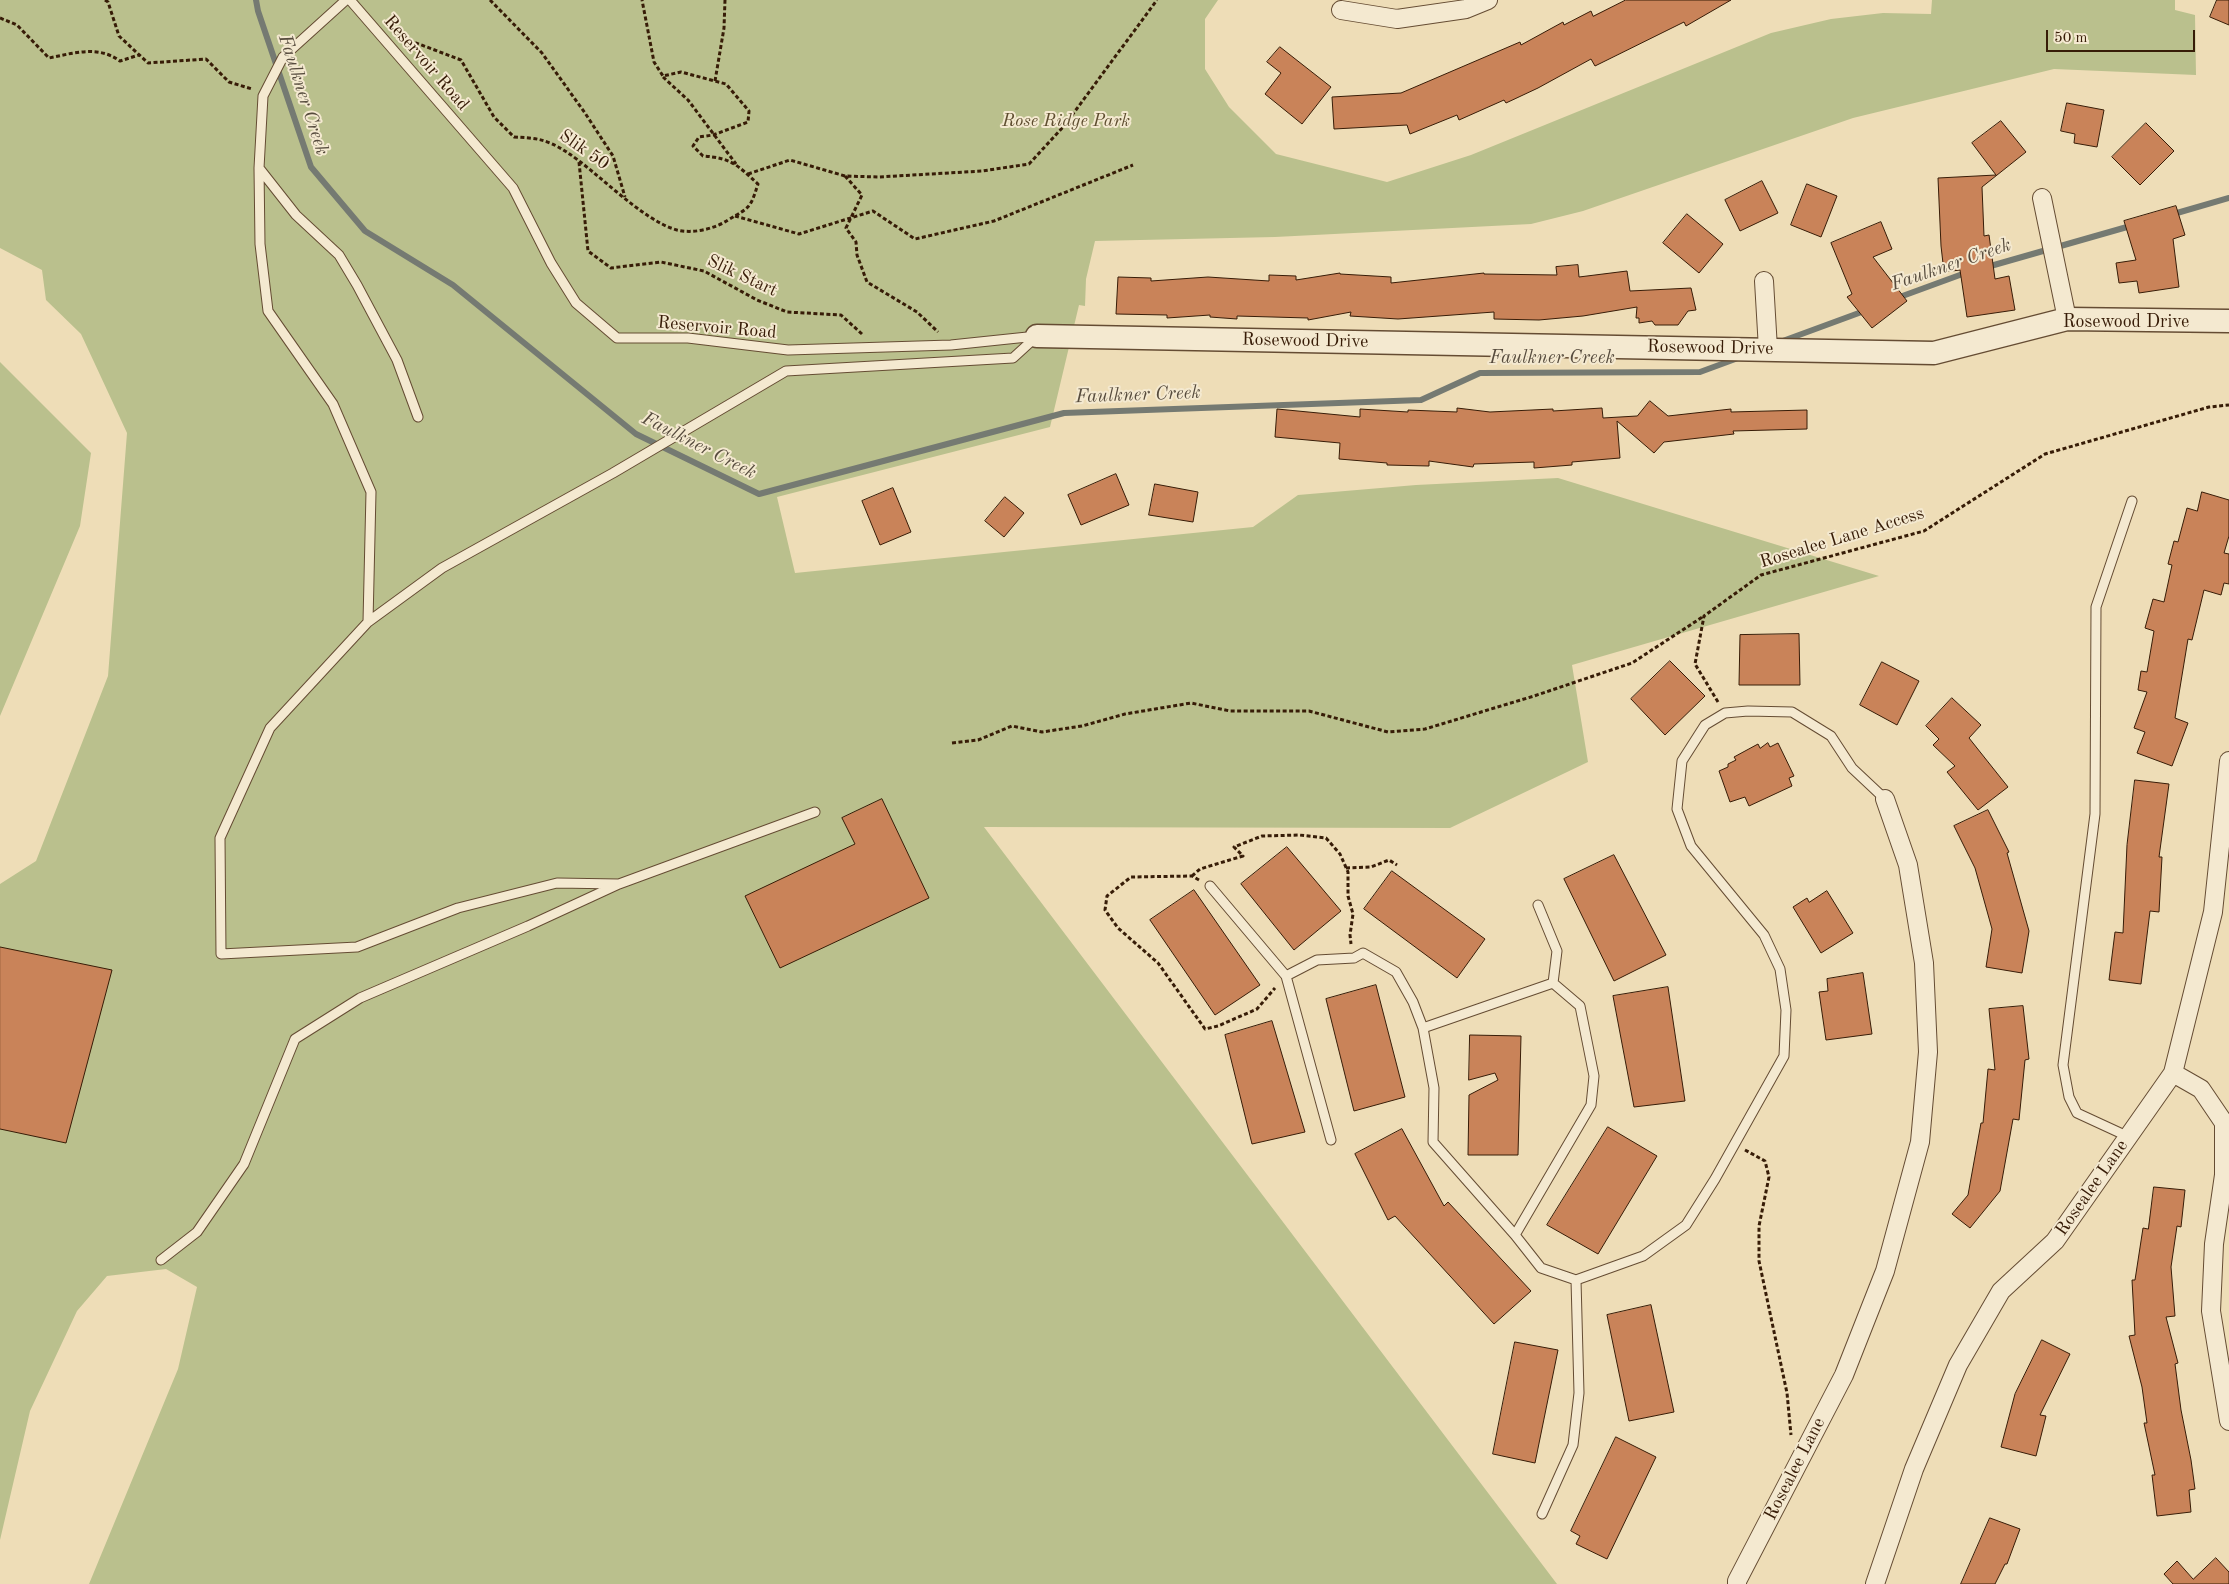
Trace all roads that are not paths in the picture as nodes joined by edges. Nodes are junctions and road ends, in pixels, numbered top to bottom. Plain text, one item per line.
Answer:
1 (346, 0) edge
2 (350, 0) edge
3 (1488, 0) edge
4 (1341, 10) dead end
5 (259, 168) junction
6 (2042, 198) dead end
7 (1764, 281) dead end
8 (2067, 319) junction
9 (2229, 321) edge
10 (1037, 336) junction
11 (1768, 349) junction
12 (418, 417) dead end
13 (2132, 501) dead end
14 (368, 622) junction
15 (2229, 761) edge
16 (1885, 799) joint
17 (815, 812) dead end
18 (619, 884) junction
19 (1210, 886) road end
20 (1538, 905) dead end
21 (1286, 976) junction
22 (1553, 983) junction
23 (1423, 1028) junction
24 (2173, 1073) junction
25 (2128, 1137) junction
26 (1331, 1140) dead end
27 (1515, 1235) junction
28 (160, 1260) dead end
29 (1576, 1280) junction
30 (2229, 1421) edge
31 (1542, 1514) dead end
32 (1737, 1584) edge
33 (1875, 1584) edge

1 - 5 lane
2 - 10 lane, Reservoir Road
3 - 4 street
5 - 12 lane
5 - 14 lane
6 - 8 street
7 - 11 street
8 - 9 street, Rosewood Drive
8 - 11 street, Rosewood Drive
10 - 11 street, Rosewood Drive
10 - 14 lane
13 - 25 lane
14 - 18 lane
15 - 24 street, Rosealee Lane
16 - 29 lane
16 - 32 street, Rosealee Lane
17 - 18 lane
18 - 28 lane
19 - 21 lane
20 - 22 lane
21 - 23 lane
21 - 26 lane
22 - 23 lane
22 - 27 lane
23 - 27 lane
24 - 25 street, Rosealee Lane
24 - 30 street
25 - 33 street, Rosealee Lane
27 - 29 lane
29 - 31 lane

